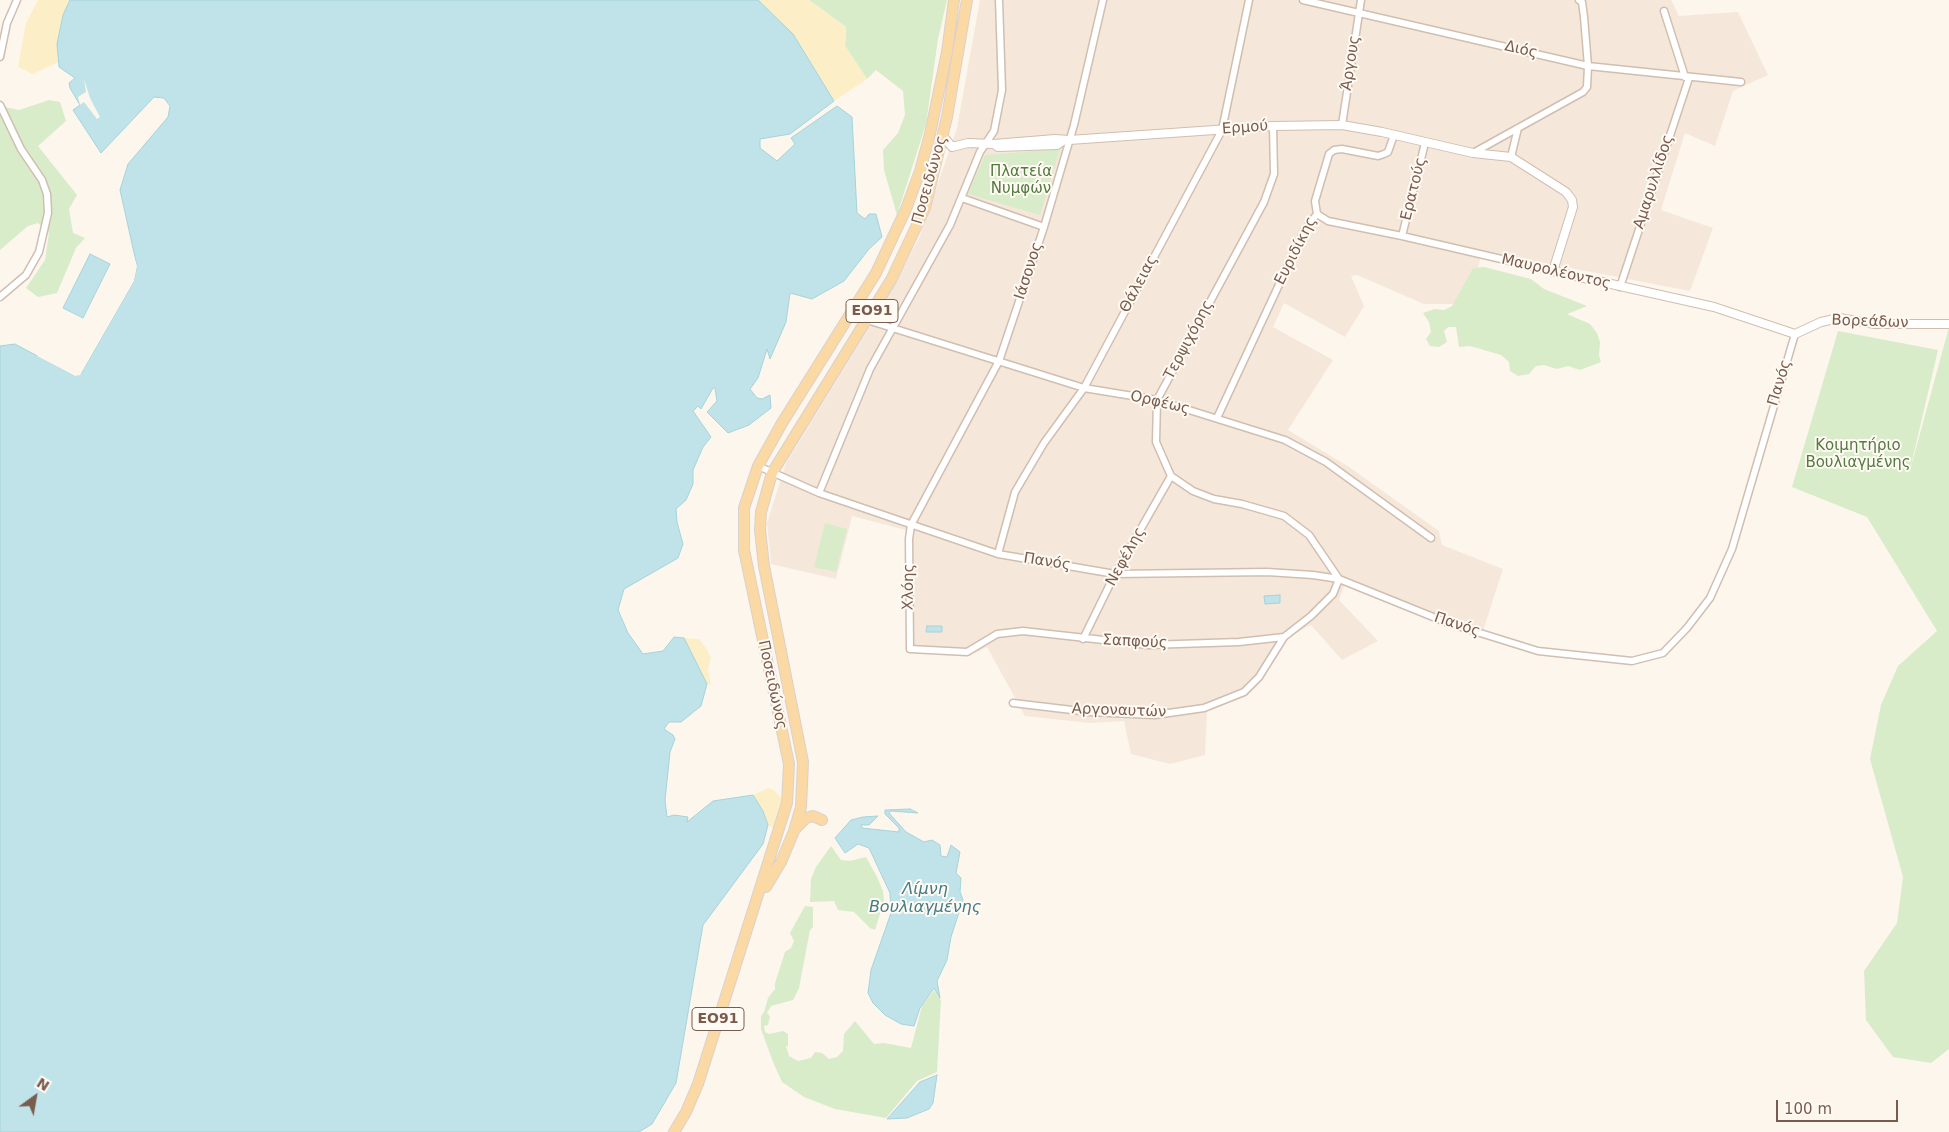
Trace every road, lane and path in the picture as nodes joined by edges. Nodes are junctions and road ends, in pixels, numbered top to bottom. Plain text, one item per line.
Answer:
1 (16, 0) edge
2 (954, 0) edge
3 (967, 0) edge
4 (999, 0) edge
5 (1103, 0) edge
6 (1249, 0) edge
7 (1303, 0) edge
8 (1361, 0) edge
9 (1579, 0) edge
10 (1664, 11) dead end
11 (1359, 12) junction
12 (0, 57) edge
13 (1588, 66) junction
14 (1687, 77) junction
15 (1741, 82) dead end
16 (0, 105) edge
17 (1342, 125) junction
18 (1273, 126) junction
19 (1518, 128) junction
20 (1222, 130) junction
21 (930, 134) junction
22 (1394, 135) junction
23 (943, 136) junction
24 (1066, 141) junction
25 (1426, 143) junction
26 (984, 144) junction
27 (1473, 153) junction
28 (1511, 157) junction
29 (962, 198) junction
30 (1317, 214) junction
31 (1044, 227) junction
32 (1402, 236) junction
33 (1553, 271) junction
34 (1620, 287) junction
35 (0, 297) edge
36 (866, 320) junction
37 (1949, 324) edge
38 (892, 328) junction
39 (1795, 334) junction
40 (999, 361) junction
41 (1084, 388) junction
42 (1157, 400) junction
43 (1217, 418) junction
44 (758, 466) junction
45 (772, 473) junction
46 (1171, 476) junction
47 (818, 493) junction
48 (912, 525) junction
49 (1431, 538) dead end
50 (998, 554) junction
51 (1115, 574) junction
52 (1339, 580) junction
53 (1284, 637) junction
54 (1083, 639) junction
55 (910, 649) joint
56 (1013, 703) dead end
57 (788, 787) junction
58 (802, 791) junction
59 (822, 820) dead end
60 (794, 831) junction
61 (756, 903) junction
62 (674, 1132) edge

1 - 12 street
2 - 21 main road, Ποσειδώνος / ΕΟ91
3 - 23 main road, Ποσειδώνος / ΕΟ91
4 - 26 street
5 - 24 street, Ιάσονος
6 - 20 street, Θάλειας
7 - 11 street, Διός
8 - 11 street, Άργους
9 - 13 street
10 - 14 street
11 - 13 street, Διός
11 - 17 street, Άργους
13 - 14 street, Διός
13 - 19 street
14 - 15 street, Διός
14 - 34 street, Αμαρυλλίδος
16 - 35 street
17 - 18 street, Ερμού
17 - 22 street, Ερμού
18 - 20 street, Ερμού
18 - 42 street, Τερψιχόρης
19 - 27 street
19 - 28 street
20 - 24 street, Ερμού
20 - 41 street, Θάλειας
21 - 23 street, Ερμού
21 - 44 main road, Ποσειδώνος / ΕΟ91
22 - 25 street, Ερμού
22 - 30 street, Ευριδίκης
23 - 26 street, Ερμού
23 - 36 main road, Ποσειδώνος / ΕΟ91
24 - 26 street, Ερμού
24 - 31 street, Ιάσονος
25 - 27 street, Ερμού
25 - 32 street, Ερατούς
26 - 29 street
27 - 28 street, Ερμού
28 - 33 street
29 - 31 street
29 - 38 street
30 - 32 street, Μαυρολέοντος
30 - 43 street, Ευριδίκης
31 - 40 street, Ιάσονος
32 - 33 street, Μαυρολέοντος
33 - 34 street, Μαυρολέοντος
34 - 39 street, Μαυρολέοντος
36 - 38 street, Ορφέως
36 - 45 main road, Ποσειδώνος / ΕΟ91
37 - 39 street, Βορεάδων
38 - 40 street, Ορφέως
38 - 47 street
39 - 52 street, Πανός
40 - 41 street, Ορφέως
40 - 48 street, Ιάσονος
41 - 42 street, Ορφέως
41 - 50 street, Θάλειας
42 - 43 street, Ορφέως
42 - 46 street, Τερψιχόρης
43 - 49 street, Ορφέως
44 - 45 street
44 - 57 main road, Ποσειδώνος / ΕΟ91
45 - 47 street
45 - 58 main road, Ποσειδώνος / ΕΟ91
46 - 51 street, Νεφέλης
46 - 52 street
47 - 48 street
48 - 50 street, Πανός
48 - 55 street, Χλόης
50 - 51 street, Πανός
51 - 52 street, Πανός
51 - 54 street, Νεφέλης
52 - 53 street
53 - 54 street, Σαπφούς
53 - 56 street, Αργοναυτών
54 - 55 street, Σαπφούς
57 - 58 main road
57 - 61 main road, Ποσειδώνος / ΕΟ91
58 - 60 main road, Ποσειδώνος / ΕΟ91
59 - 60 main road
60 - 61 main road, Ποσειδώνος / ΕΟ91
61 - 62 main road, Ποσειδώνος / ΕΟ91

